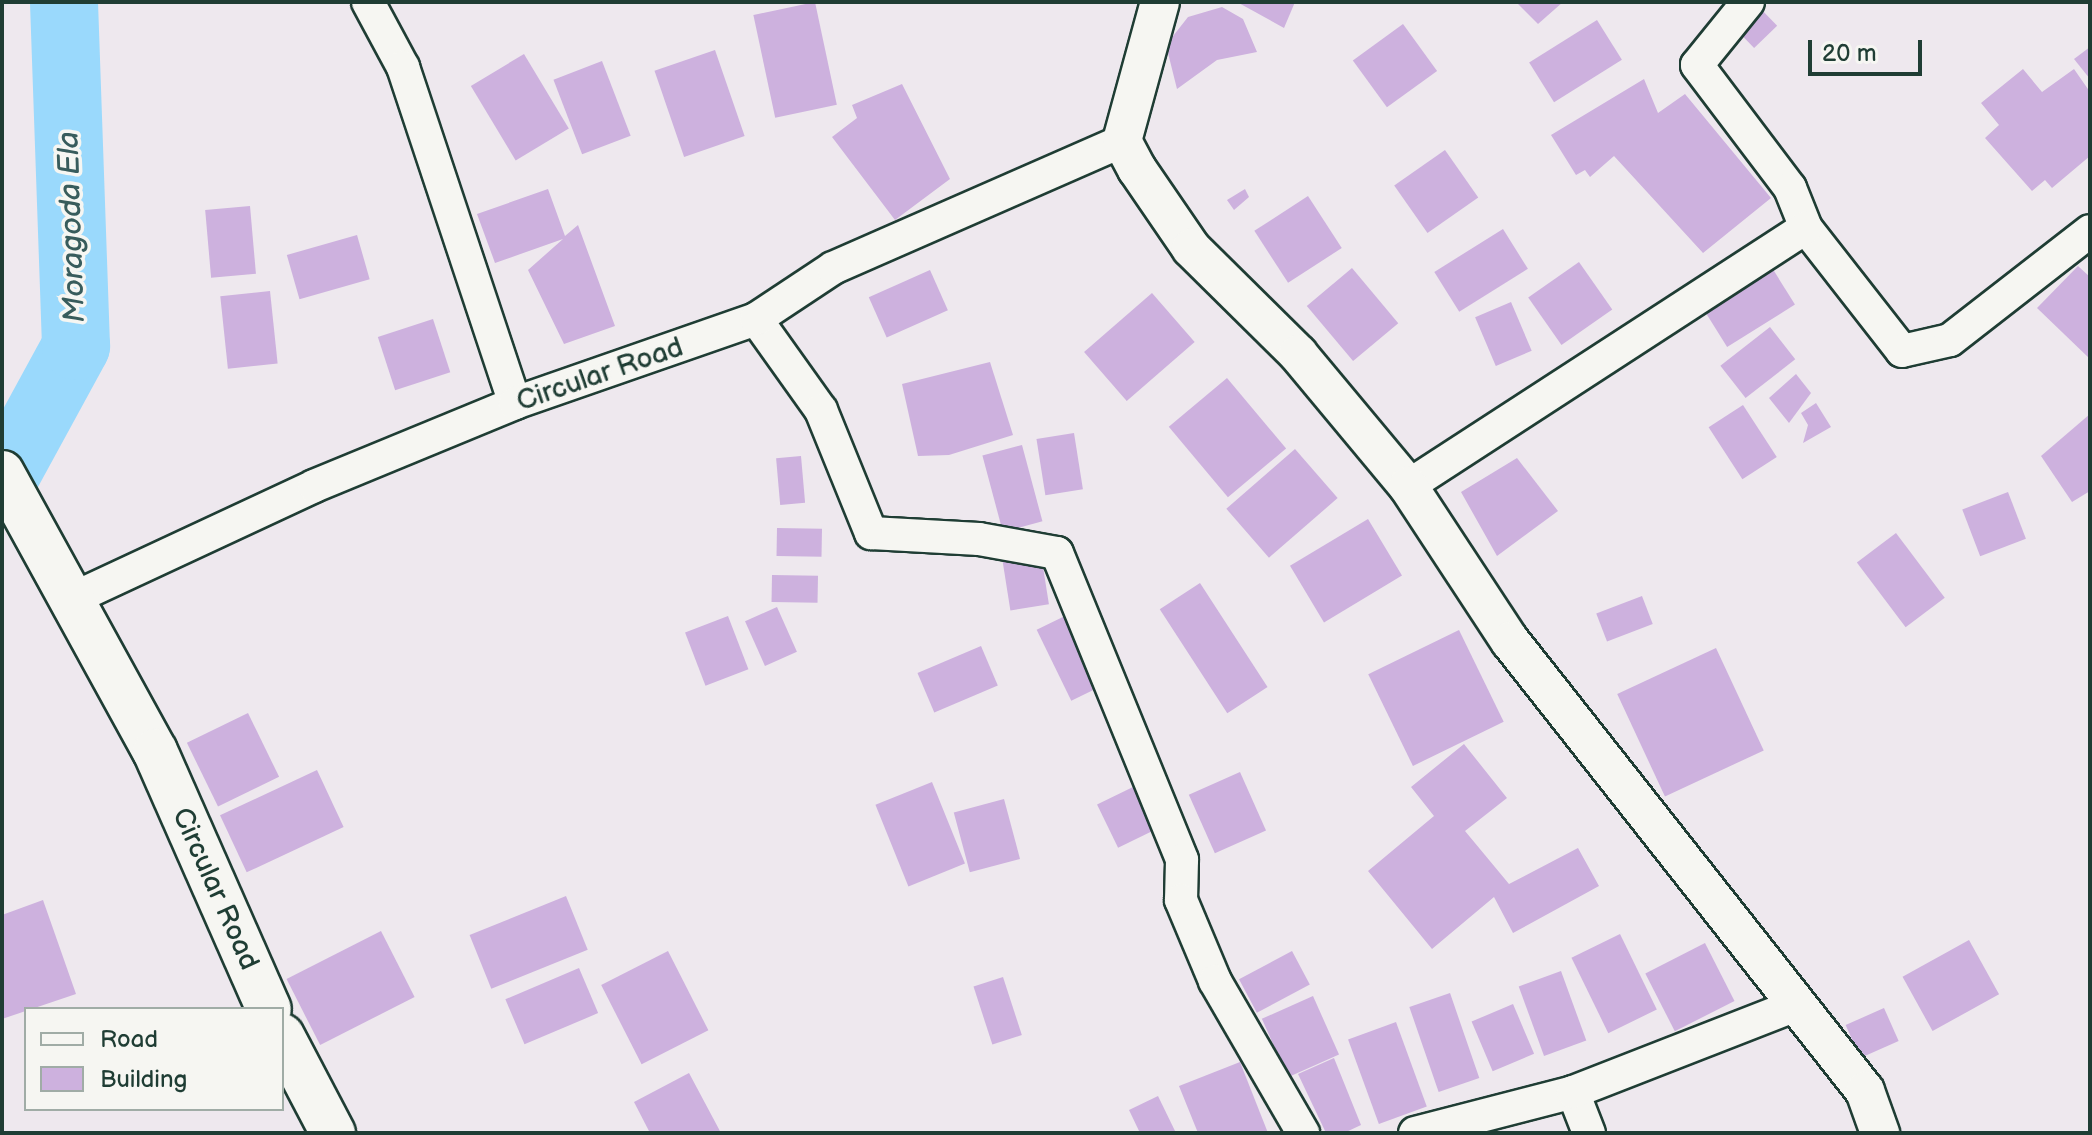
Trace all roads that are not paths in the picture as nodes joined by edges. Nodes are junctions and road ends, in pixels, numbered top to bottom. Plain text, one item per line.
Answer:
1 (368, 2) edge
2 (1160, 2) edge
3 (1748, 2) edge
4 (1122, 141) junction
5 (1806, 228) junction
6 (2090, 231) edge
7 (756, 319) junction
8 (515, 403) junction
9 (2, 473) edge
10 (1408, 486) junction
11 (72, 599) junction
12 (1794, 1006) junction
13 (268, 1007) edge
14 (284, 1040) edge
15 (1573, 1092) junction
16 (333, 1133) edge
17 (1303, 1133) edge
18 (1415, 1133) edge
19 (1589, 1133) edge
20 (1880, 1133) edge

1 - 8 street
2 - 4 street
3 - 5 street
4 - 7 street, Circular Road
4 - 10 street
5 - 6 street
5 - 10 street
7 - 8 street, Circular Road
7 - 17 street
8 - 11 street, Circular Road
9 - 11 main road, Circular Road
10 - 12 street
11 - 13 main road, Circular Road
12 - 15 street
12 - 20 street
14 - 16 main road
15 - 18 street
15 - 19 street

